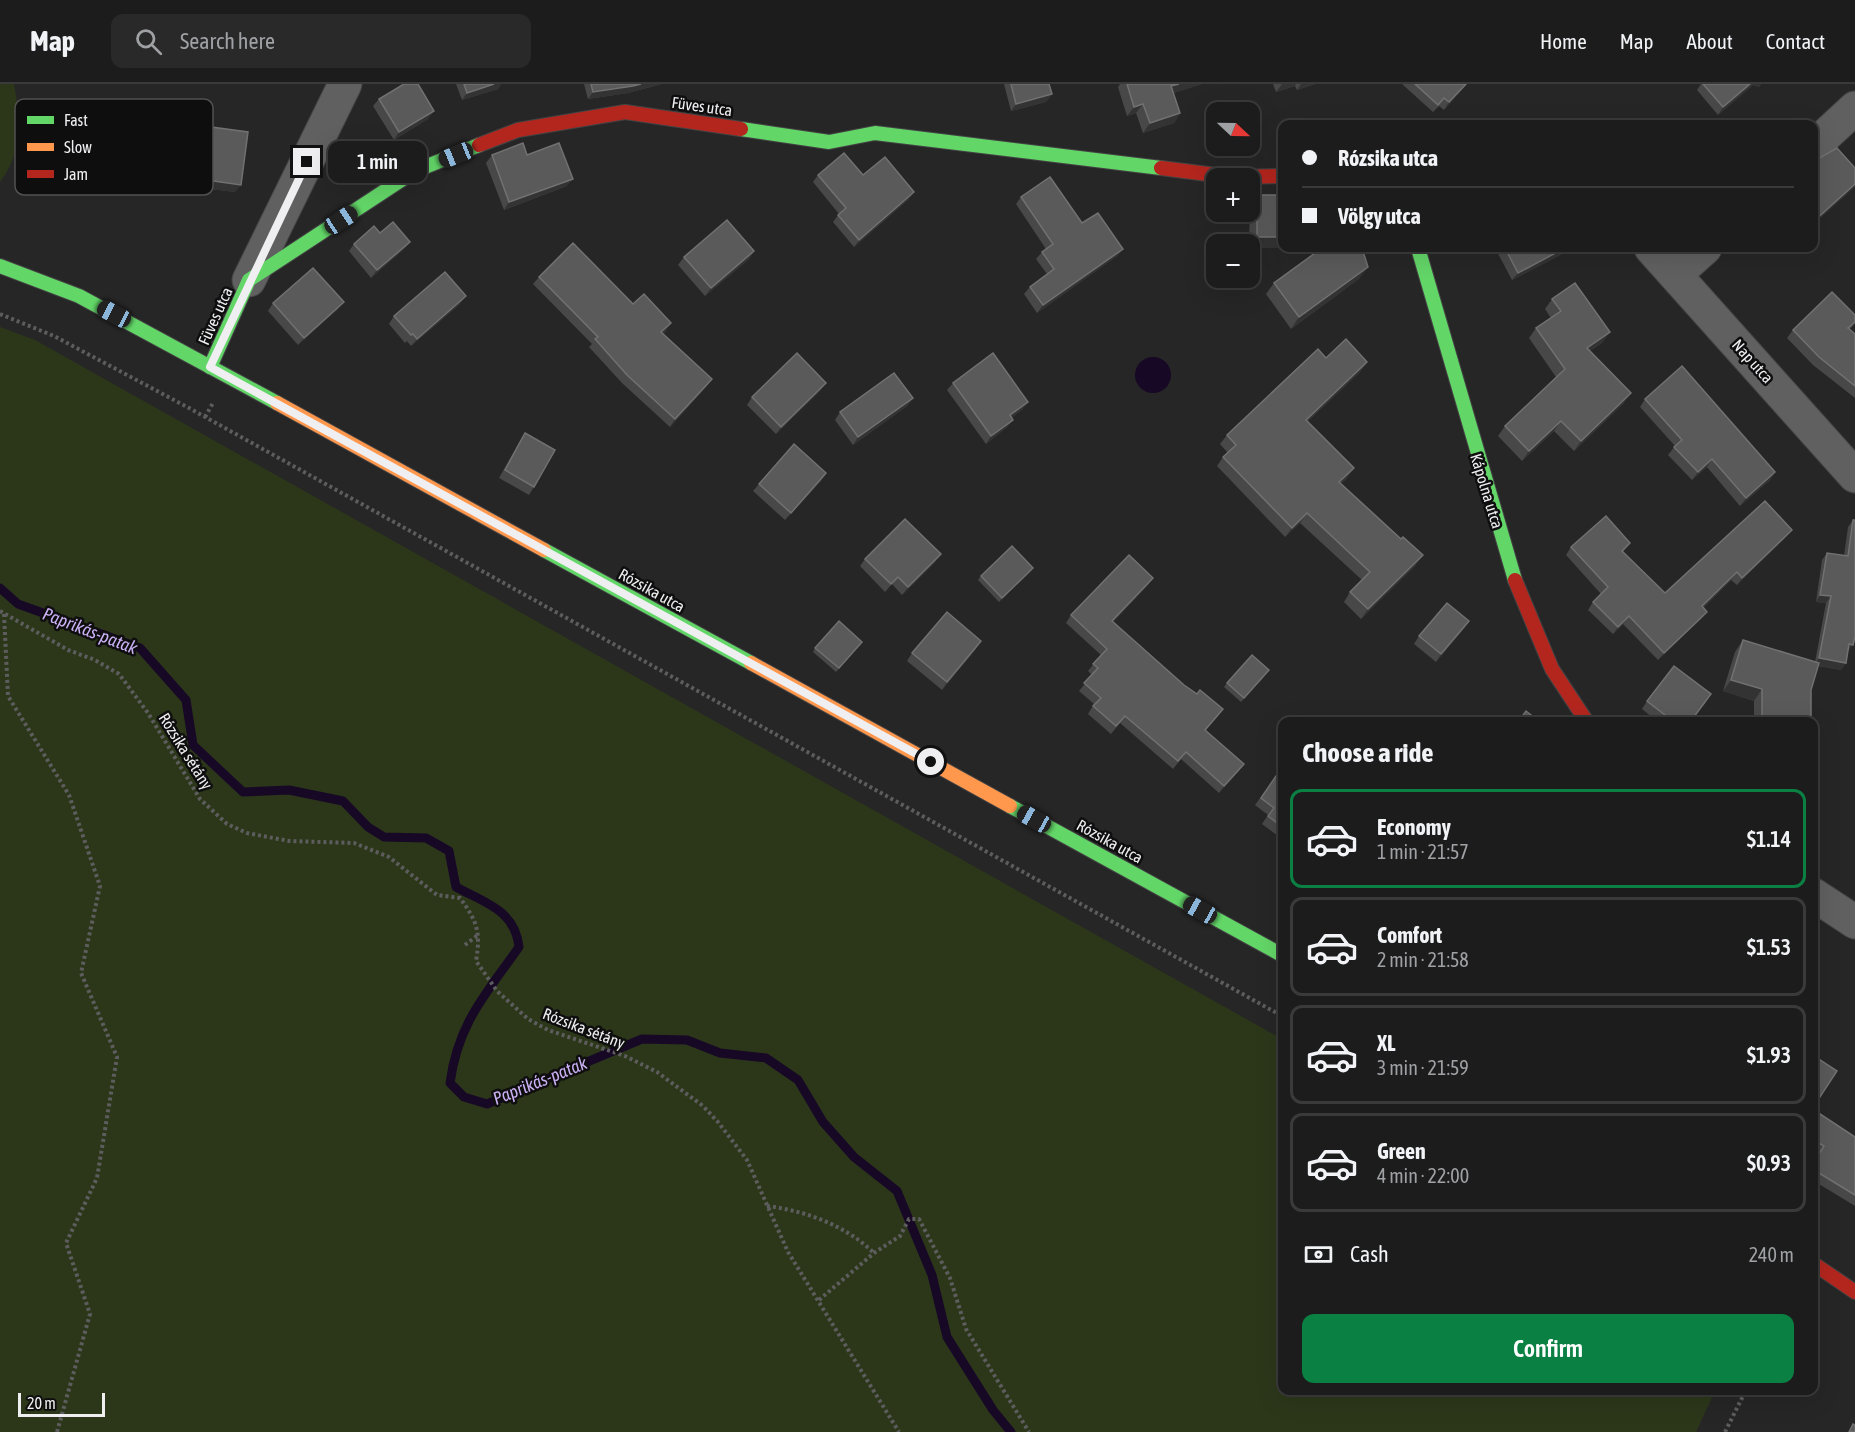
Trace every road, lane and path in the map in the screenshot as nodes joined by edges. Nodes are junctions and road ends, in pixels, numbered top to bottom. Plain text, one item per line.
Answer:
1 (345, 84) edge
2 (1855, 108) edge
3 (1818, 142) edge
4 (1278, 176) edge
5 (1419, 252) edge
6 (1655, 252) edge
7 (1701, 252) edge
8 (0, 266) edge
9 (1676, 274) junction
10 (249, 280) junction
11 (0, 314) edge
12 (210, 367) junction
13 (1855, 476) edge
14 (2, 612) edge
15 (1583, 717) edge
16 (1818, 899) edge
17 (1855, 922) edge
18 (478, 935) junction
19 (465, 945) dead end
20 (1278, 953) edge
21 (1278, 1014) edge
22 (767, 1206) junction
23 (874, 1252) junction
24 (1818, 1267) edge
25 (1855, 1292) edge
26 (819, 1300) junction
27 (1744, 1395) edge
28 (57, 1432) edge
29 (899, 1432) edge
30 (1029, 1432) edge
31 (1725, 1432) edge

1 - 10 street
2 - 3 street
4 - 10 street, Füves utca
5 - 15 street, Kápolna utca
6 - 9 street, Nap utca
7 - 9 street
8 - 12 street, Rózsika utca
9 - 13 street, Nap utca
10 - 12 street, Füves utca
11 - 21 path
12 - 20 street, Rózsika utca
14 - 18 path, Rózsika sétány
14 - 28 path
16 - 17 street
18 - 19 path
18 - 22 path, Rózsika sétány
22 - 23 path
22 - 26 path, Rózsika sétány
23 - 26 path
23 - 30 path
24 - 25 street
26 - 29 path, Rózsika sétány
27 - 31 path

